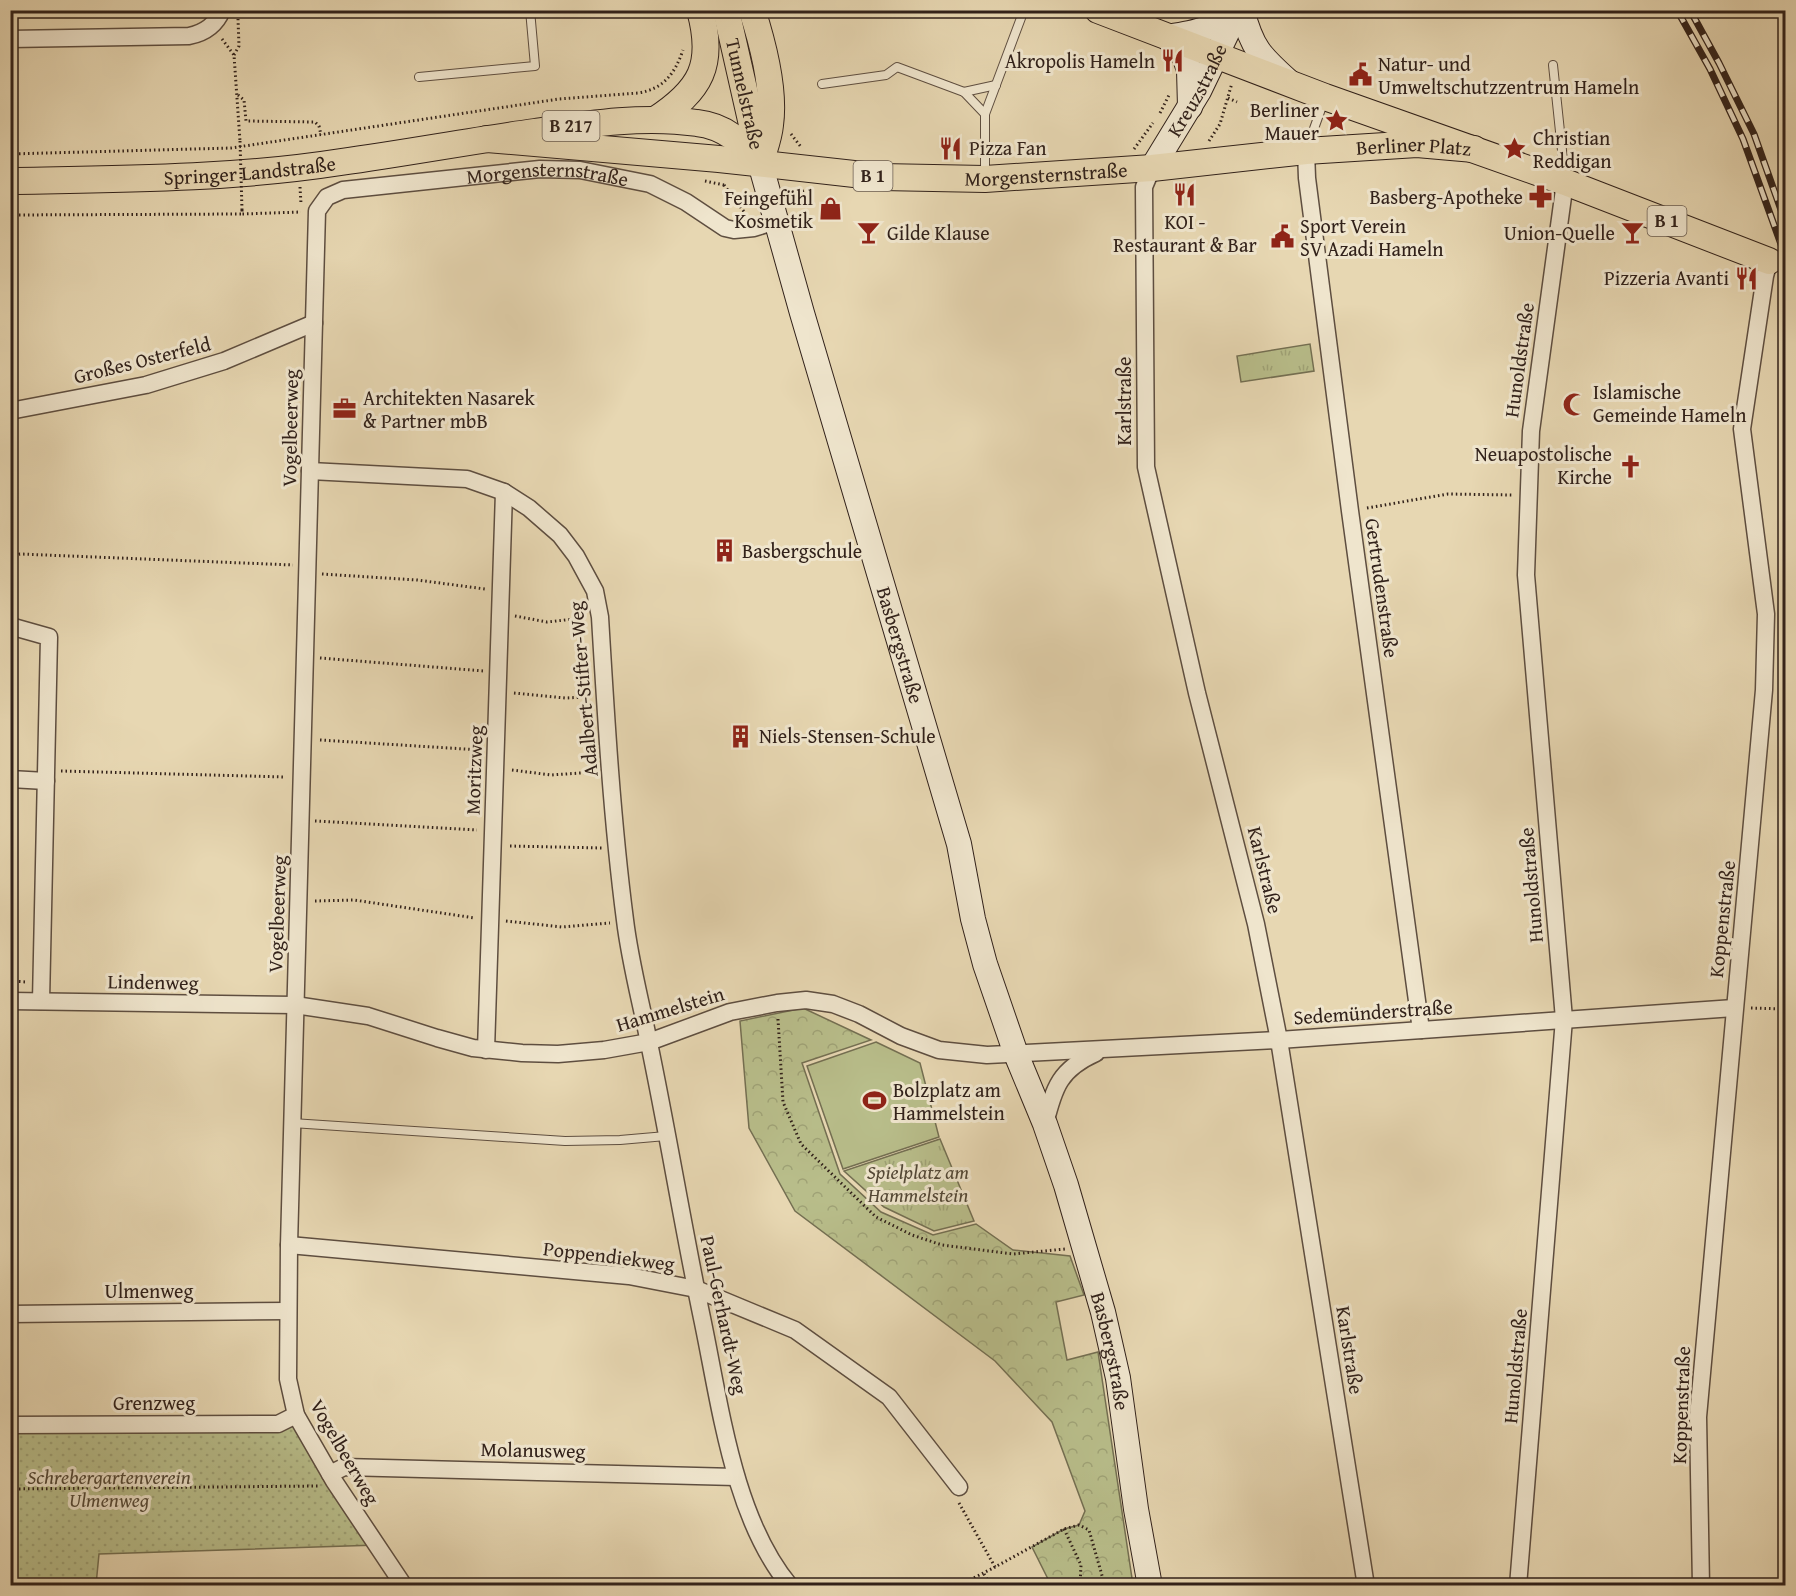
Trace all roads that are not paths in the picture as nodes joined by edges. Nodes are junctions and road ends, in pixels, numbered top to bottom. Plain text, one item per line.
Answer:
1 (530, 10) edge
2 (700, 10) edge
3 (726, 10) edge
4 (752, 10) edge
5 (1024, 10) edge
6 (1098, 10) edge
7 (1238, 10) edge
8 (230, 14) edge
9 (1167, 37) junction
10 (10, 39) edge
11 (1217, 56) junction
12 (1553, 65) dead end
13 (419, 77) dead end
14 (822, 84) dead end
15 (996, 85) junction
16 (1292, 85) junction
17 (964, 92) junction
18 (1325, 97) junction
19 (1190, 109) junction
20 (985, 114) junction
21 (655, 120) junction
22 (487, 139) junction
23 (1474, 149) junction
24 (1306, 151) junction
25 (760, 163) junction
26 (1152, 168) junction
27 (986, 179) junction
28 (10, 181) edge
29 (1565, 182) junction
30 (773, 211) junction
31 (310, 212) joint
32 (1769, 261) joint
33 (314, 323) junction
34 (10, 411) edge
35 (310, 471) junction
36 (504, 492) junction
37 (10, 627) edge
38 (46, 776) junction
39 (10, 779) edge
40 (10, 1000) edge
41 (41, 1001) junction
42 (295, 1005) junction
43 (1734, 1008) junction
44 (1564, 1019) junction
45 (1421, 1030) junction
46 (1279, 1040) junction
47 (649, 1042) junction
48 (1105, 1049) junction
49 (486, 1050) junction
50 (1016, 1054) junction
51 (292, 1123) junction
52 (1046, 1124) junction
53 (666, 1136) junction
54 (289, 1245) junction
55 (696, 1290) junction
56 (288, 1311) junction
57 (10, 1314) edge
58 (296, 1415) junction
59 (10, 1425) edge
60 (332, 1477) junction
61 (736, 1477) junction
62 (959, 1487) road end
63 (404, 1586) edge
64 (790, 1586) edge
65 (1150, 1586) edge
66 (1366, 1586) edge
67 (1518, 1586) edge
68 (1701, 1586) edge

1 - 13 lane
2 - 21 main road
3 - 25 main road, Tunnelstraße
4 - 25 main road, Tunnelstraße
5 - 15 lane
6 - 9 main road, B 1
7 - 9 main road
7 - 11 main road, Kreuzstraße
7 - 16 main road
8 - 10 street
9 - 11 main road, B 1
9 - 19 main road
11 - 16 main road, Berliner Platz / B 1
11 - 19 main road, Kreuzstraße
12 - 29 lane
14 - 17 lane
15 - 17 lane
15 - 20 lane
16 - 18 main road, Berliner Platz / B 1
17 - 20 lane
18 - 23 main road, Berliner Platz / B 1
18 - 24 lane
19 - 26 main road, Kreuzstraße
20 - 27 lane
21 - 22 main road, Springer Landstraße / B 217
21 - 25 main road, B 217
22 - 25 main road, Springer Landstraße / B 217
22 - 28 main road, Springer Landstraße / B 217
23 - 24 main road, Berliner Platz / B 1
23 - 29 main road, B 1
24 - 26 main road, Berliner Platz / B 1
24 - 45 street, Gertrudenstraße
25 - 27 main road, Morgensternstraße / B 1
25 - 30 main road, Basbergstraße
26 - 27 main road, Morgensternstraße / B 1
26 - 46 street, Karlstraße
29 - 32 main road, B 1
29 - 44 street, Hunoldstraße
30 - 31 street, Morgensternstraße
30 - 50 main road, Basbergstraße
31 - 33 street, Vogelbeerweg
32 - 43 street, Koppenstraße
33 - 34 street, Großes Osterfeld
33 - 35 street, Vogelbeerweg
35 - 36 street, Adalbert-Stifter-Weg
35 - 42 street, Vogelbeerweg
36 - 47 street, Adalbert-Stifter-Weg
36 - 49 street, Moritzweg
37 - 38 street
38 - 39 street
38 - 41 street
40 - 41 street, Lindenweg
41 - 42 street, Lindenweg
42 - 49 street, Hammelstein
42 - 51 street, Vogelbeerweg
43 - 44 street, Sedemünderstraße
43 - 68 street, Koppenstraße
44 - 45 street, Sedemünderstraße
44 - 67 street, Hunoldstraße
45 - 46 street, Sedemünderstraße
46 - 48 street, Sedemünderstraße
46 - 66 street, Karlstraße
47 - 49 street, Hammelstein
47 - 50 street, Hammelstein
47 - 53 street, Paul-Gerhardt-Weg
48 - 50 street, Sedemünderstraße
48 - 52 street
50 - 52 main road, Basbergstraße
51 - 53 lane
51 - 54 street, Vogelbeerweg
52 - 65 main road, Basbergstraße
53 - 55 street, Paul-Gerhardt-Weg
54 - 55 street, Poppendiekweg
54 - 56 street, Vogelbeerweg
55 - 61 street, Paul-Gerhardt-Weg
55 - 62 street, Poppendiekweg
56 - 57 street, Ulmenweg
56 - 58 street, Vogelbeerweg
58 - 59 street, Grenzweg
58 - 60 street, Vogelbeerweg
60 - 61 street, Molanusweg
60 - 63 street, Vogelbeerweg
61 - 64 street, Paul-Gerhardt-Weg

